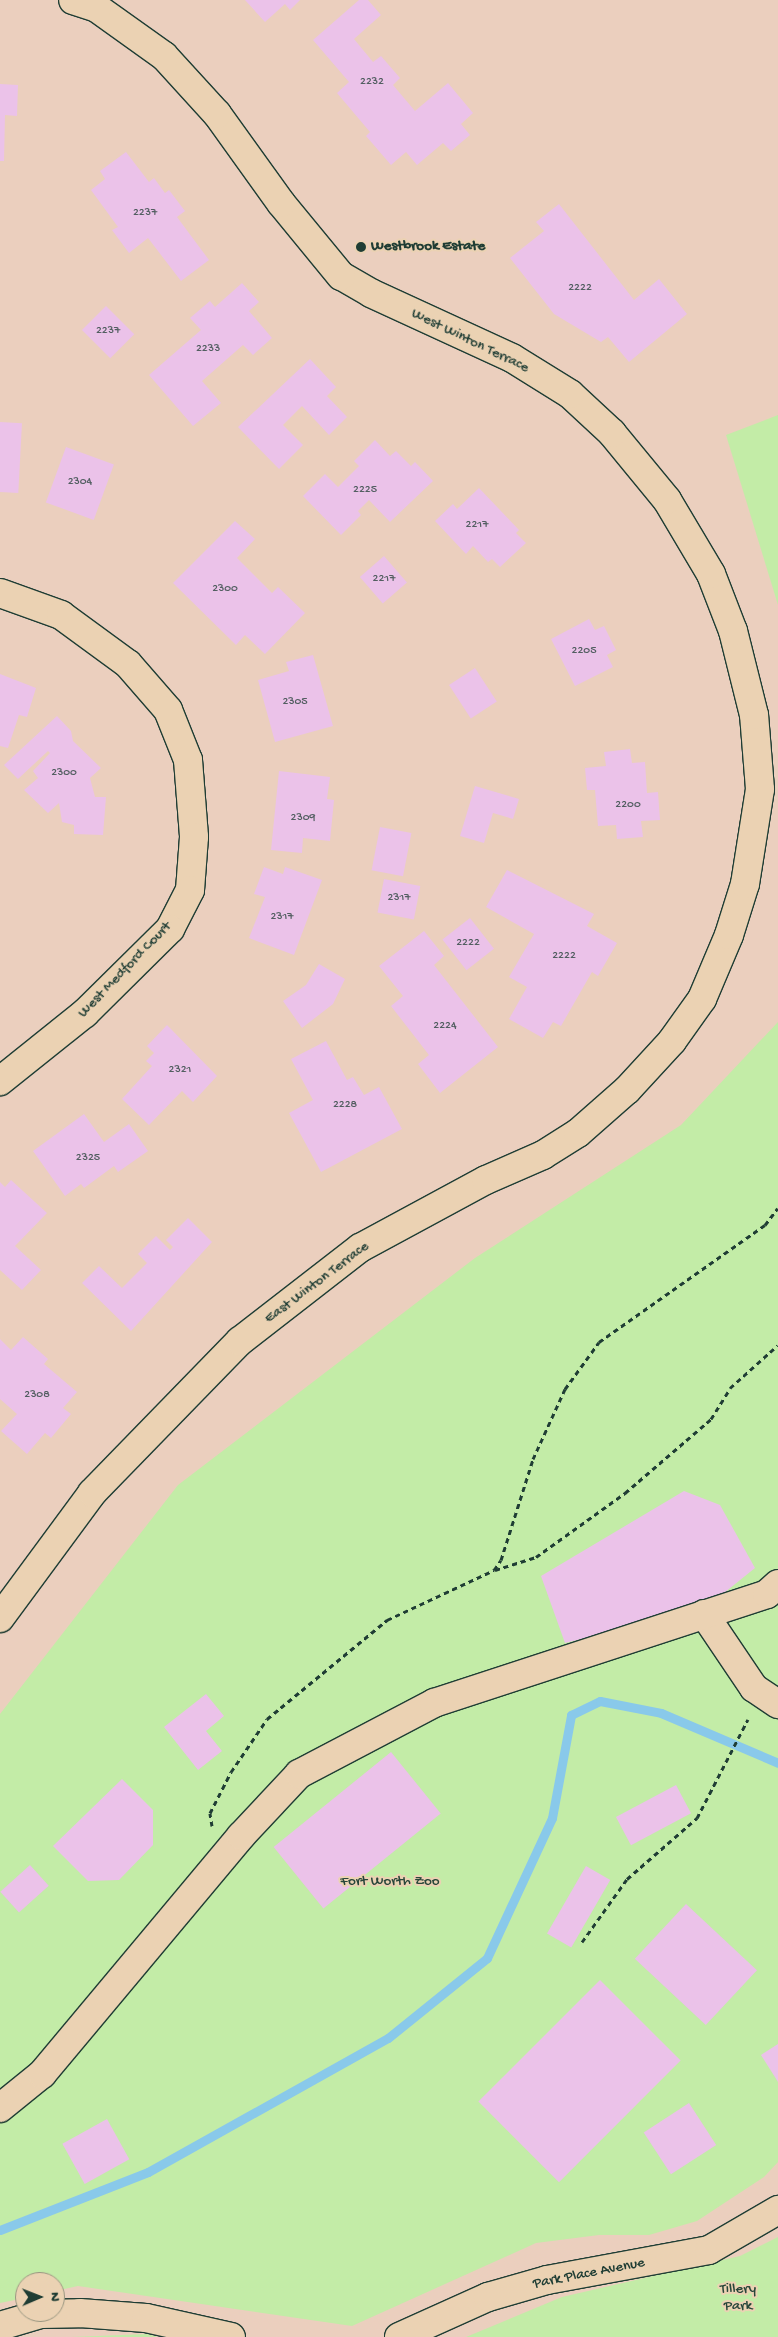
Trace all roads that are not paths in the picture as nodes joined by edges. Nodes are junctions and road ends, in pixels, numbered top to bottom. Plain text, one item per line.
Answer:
1 (73, 0) edge
2 (0, 593) edge
3 (729, 935) joint
4 (0, 1081) edge
5 (778, 1584) edge
6 (704, 1614) junction
7 (0, 1618) edge
8 (778, 1704) edge
9 (0, 2108) edge
10 (778, 2210) edge
11 (0, 2326) edge
12 (157, 2328) edge
13 (232, 2337) edge
14 (399, 2337) edge

1 - 3 street, West Winton Terrace
2 - 4 street, West Medford Court
3 - 7 street, East Winton Terrace
5 - 6 street
6 - 8 street
6 - 9 street
10 - 14 street, Park Place Avenue
11 - 12 street
12 - 13 street

